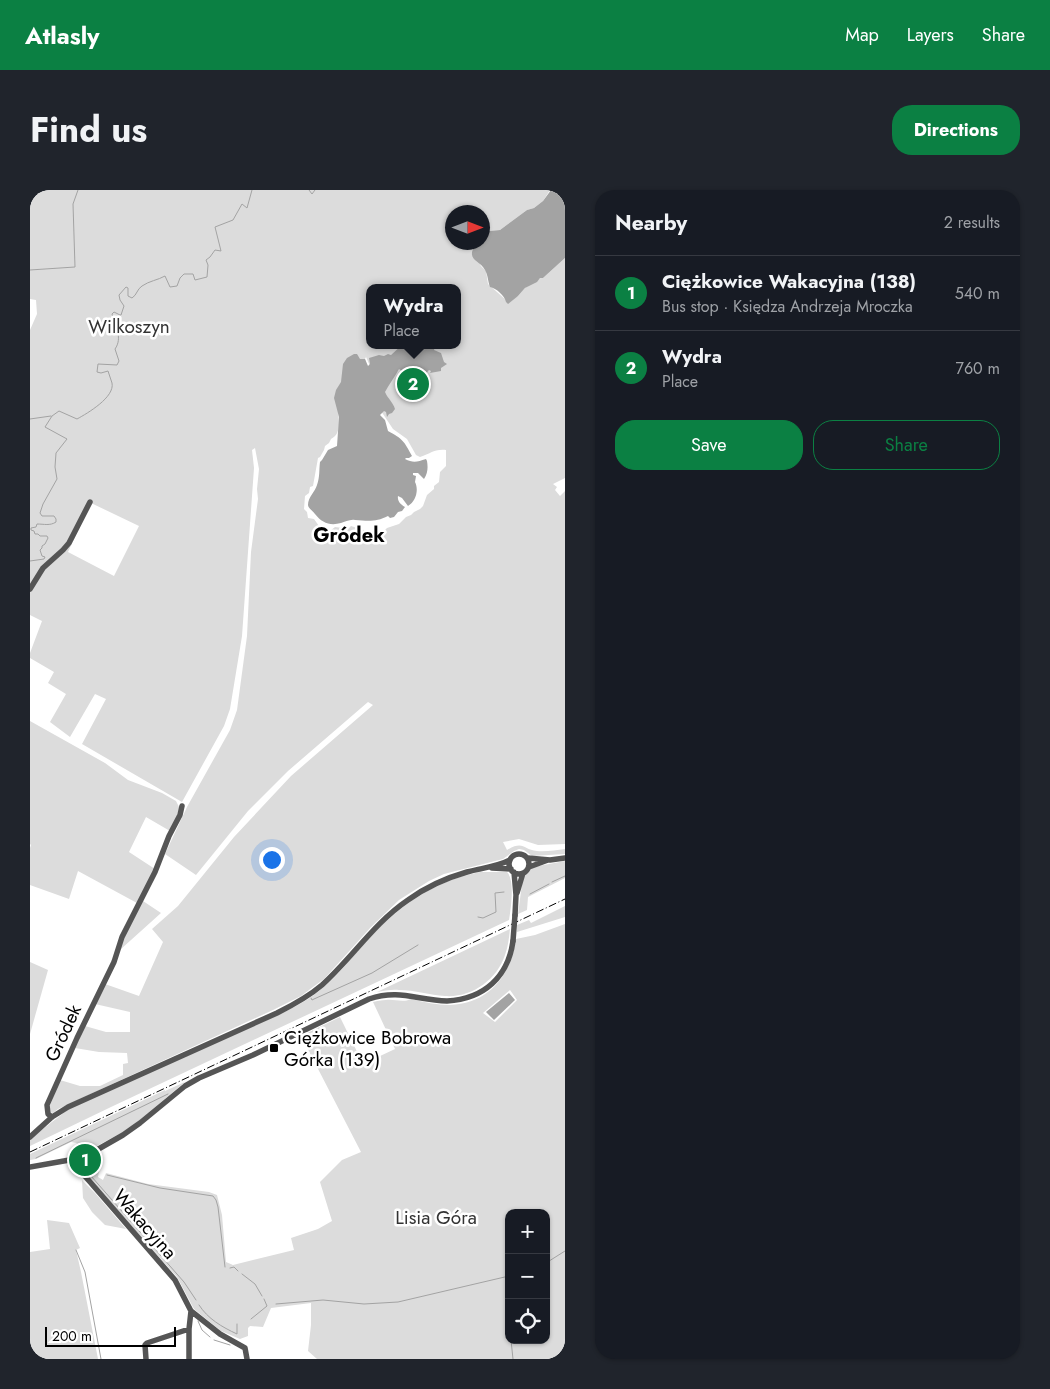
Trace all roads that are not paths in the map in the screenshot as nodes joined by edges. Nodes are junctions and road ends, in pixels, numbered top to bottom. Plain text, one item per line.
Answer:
1 (90, 502) dead end
2 (30, 589) edge
3 (182, 806) dead end
4 (528, 858) junction
5 (565, 858) edge
6 (510, 860) junction
7 (550, 860) junction
8 (529, 867) junction
9 (490, 868) junction
10 (513, 870) junction
11 (523, 873) junction
12 (516, 895) junction
13 (52, 1117) junction
14 (30, 1137) edge
15 (71, 1160) junction
16 (30, 1167) edge
17 (191, 1311) junction
18 (189, 1329) junction
19 (146, 1359) edge
20 (189, 1359) edge
21 (247, 1359) edge

1 - 2 street
3 - 13 street, Gródek
4 - 6 street
4 - 7 street
4 - 8 street
5 - 7 street
6 - 9 street
6 - 10 street
7 - 8 street
8 - 11 street
9 - 10 street
9 - 13 street
10 - 11 street
10 - 12 street
11 - 12 street
12 - 15 street, bridge
13 - 14 street
15 - 16 street
15 - 17 street, Wakacyjna
17 - 18 street
17 - 21 street, Wakacyjna
18 - 19 street
18 - 20 street

